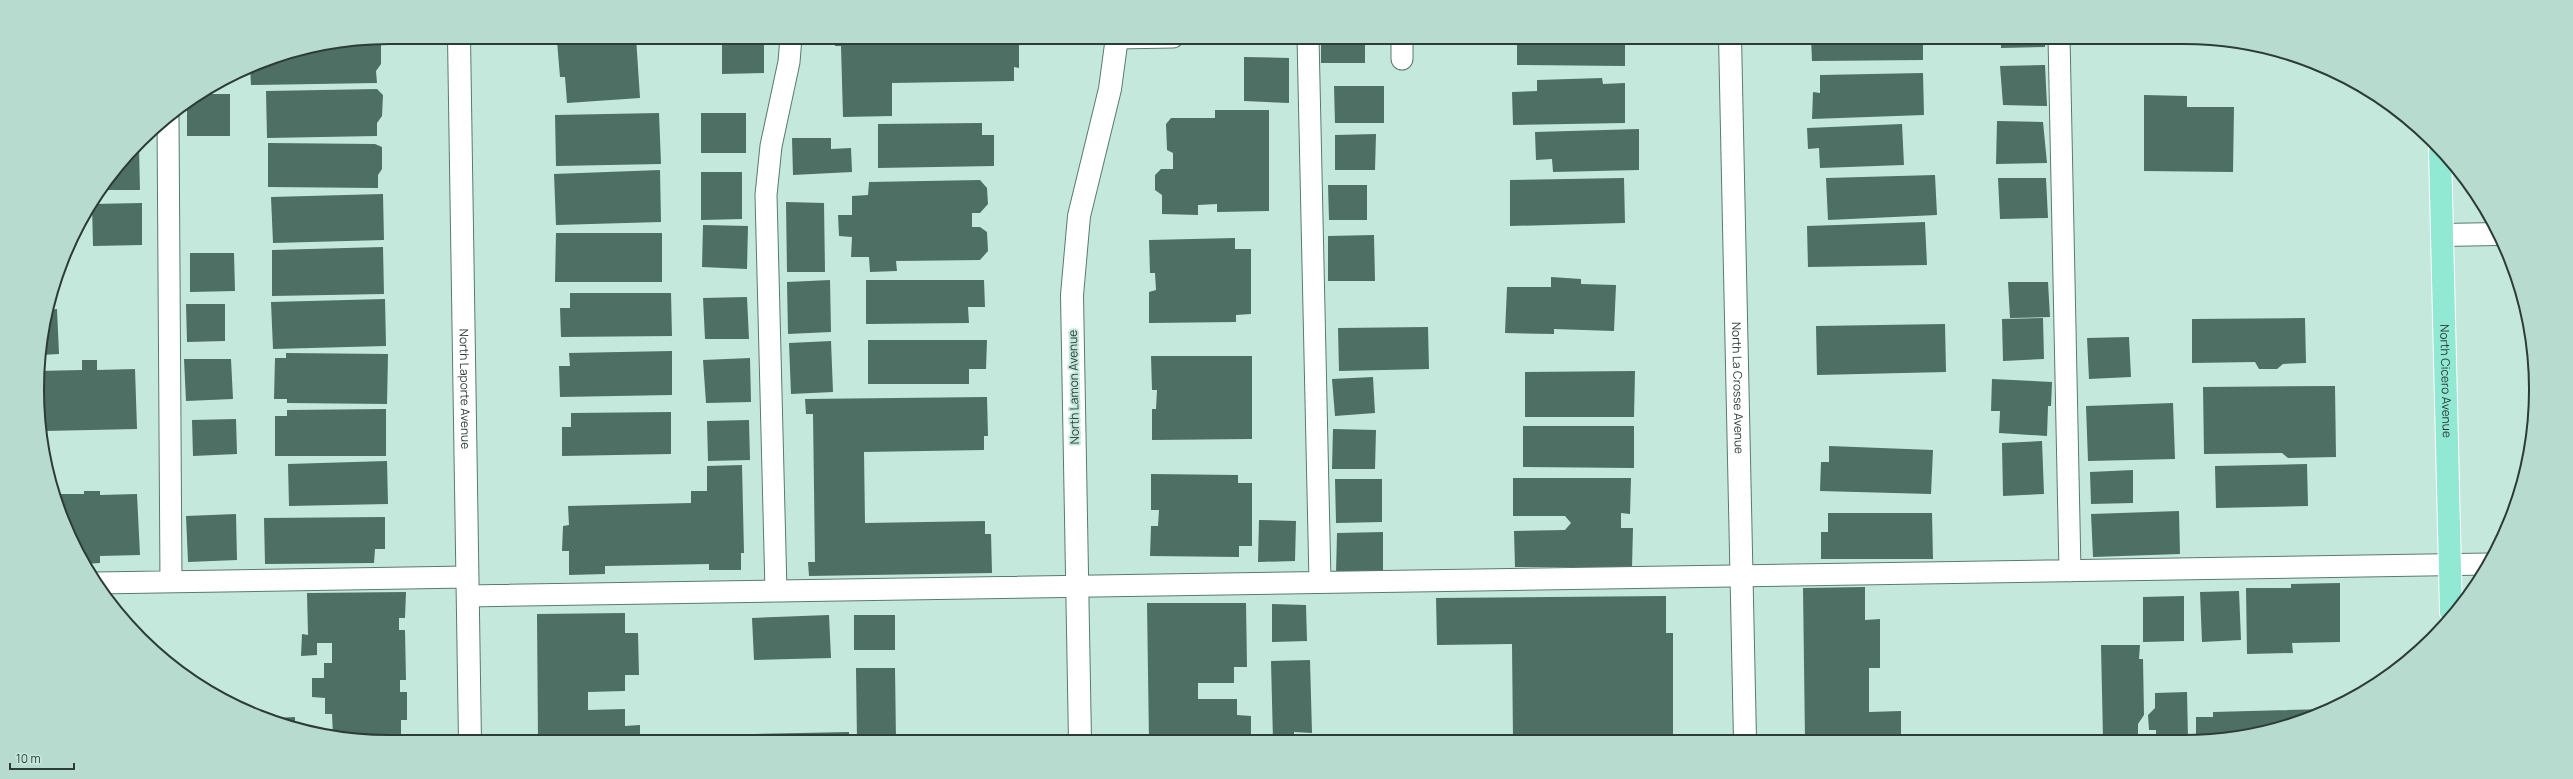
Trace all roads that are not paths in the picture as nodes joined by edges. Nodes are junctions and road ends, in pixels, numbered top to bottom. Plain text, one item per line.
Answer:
1 (459, 44) edge
2 (790, 44) edge
3 (1116, 44) edge
4 (1308, 44) edge
5 (1402, 44) edge
6 (1730, 44) edge
7 (2059, 44) edge
8 (1402, 59) dead end
9 (168, 125) edge
10 (2440, 159) edge
11 (2492, 234) edge
12 (2442, 235) junction
13 (2482, 564) edge
14 (2450, 565) junction
15 (2070, 570) junction
16 (1742, 576) junction
17 (171, 582) junction
18 (1320, 582) junction
19 (103, 583) edge
20 (468, 586) junction
21 (1078, 586) junction
22 (776, 590) junction
23 (2453, 606) edge
24 (470, 735) edge
25 (1080, 735) edge
26 (1745, 735) edge

1 - 20 street, North Laporte Avenue
2 - 22 lane
3 - 21 street, North Lamon Avenue
4 - 18 lane
5 - 8 lane
6 - 16 street, North La Crosse Avenue
7 - 15 lane
9 - 17 lane
10 - 12 main road, North Cicero Avenue
11 - 12 street
12 - 14 main road, North Cicero Avenue
13 - 14 lane
14 - 15 lane
14 - 23 main road, North Cicero Avenue
15 - 16 lane
16 - 18 lane
16 - 26 street, North La Crosse Avenue
17 - 19 lane
17 - 20 lane
18 - 21 lane
20 - 22 lane
20 - 24 street, North Laporte Avenue
21 - 22 lane
21 - 25 street, North Lamon Avenue

